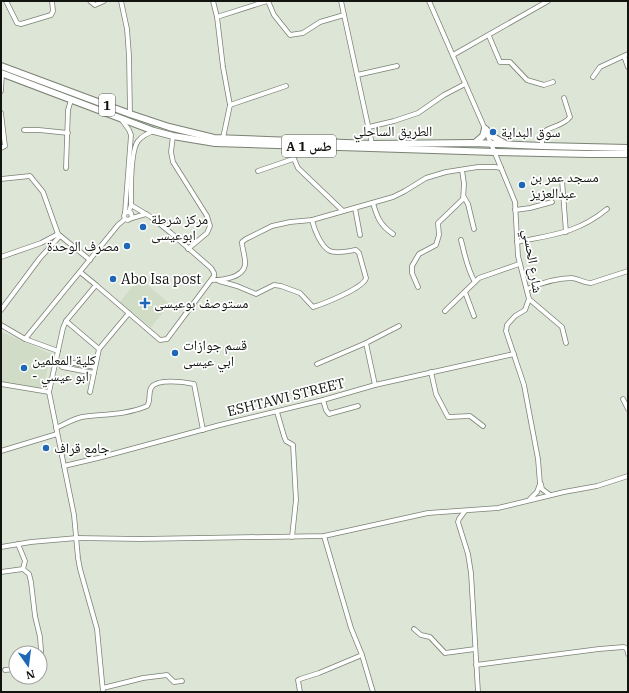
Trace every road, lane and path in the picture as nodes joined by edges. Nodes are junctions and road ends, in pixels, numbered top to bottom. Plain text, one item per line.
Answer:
1 (6, 1) edge
2 (52, 1) edge
3 (90, 1) edge
4 (104, 1) edge
5 (121, 1) edge
6 (213, 1) edge
7 (267, 1) edge
8 (341, 1) edge
9 (429, 1) edge
10 (548, 1) edge
11 (344, 15) junction
12 (217, 17) junction
13 (489, 36) junction
14 (453, 55) junction
15 (626, 55) edge
16 (1, 66) edge
17 (397, 66) dead end
18 (628, 67) edge
19 (1, 74) edge
20 (356, 75) junction
21 (593, 77) dead end
22 (553, 82) dead end
23 (465, 84) junction
24 (286, 86) dead end
25 (1, 91) edge
26 (564, 98) dead end
27 (71, 100) junction
28 (230, 105) junction
29 (1, 113) edge
30 (130, 114) junction
31 (122, 119) junction
32 (369, 127) junction
33 (485, 129) junction
34 (24, 130) dead end
35 (154, 131) junction
36 (68, 133) junction
37 (173, 136) junction
38 (214, 138) joint
39 (223, 138) junction
40 (474, 143) junction
41 (372, 144) junction
42 (491, 144) junction
43 (508, 144) junction
44 (288, 145) junction
45 (542, 146) junction
46 (1, 148) edge
47 (628, 148) edge
48 (494, 152) junction
49 (628, 154) edge
50 (293, 159) junction
51 (66, 168) dead end
52 (502, 168) junction
53 (462, 170) junction
54 (258, 171) dead end
55 (1, 179) edge
56 (562, 180) dead end
57 (464, 197) junction
58 (552, 202) dead end
59 (373, 203) junction
60 (131, 204) junction
61 (355, 208) junction
62 (138, 209) junction
63 (607, 209) dead end
64 (516, 210) junction
65 (343, 211) junction
66 (129, 213) junction
67 (146, 214) junction
68 (132, 218) junction
69 (125, 219) junction
70 (312, 220) junction
71 (474, 229) dead end
72 (566, 232) junction
73 (360, 234) dead end
74 (393, 234) dead end
75 (59, 235) junction
76 (461, 240) dead end
77 (517, 242) junction
78 (188, 249) junction
79 (1, 257) edge
80 (90, 260) junction
81 (520, 264) junction
82 (628, 271) edge
83 (80, 272) junction
84 (212, 280) junction
85 (475, 282) junction
86 (96, 284) junction
87 (418, 288) dead end
88 (527, 289) junction
89 (465, 292) junction
90 (529, 299) junction
91 (1, 310) edge
92 (445, 311) dead end
93 (129, 313) junction
94 (474, 316) dead end
95 (66, 321) junction
96 (1, 325) edge
97 (399, 326) dead end
98 (25, 339) junction
99 (366, 343) junction
100 (566, 343) dead end
101 (99, 349) junction
102 (58, 351) junction
103 (514, 354) junction
104 (317, 364) dead end
105 (95, 367) junction
106 (431, 372) junction
107 (94, 373) junction
108 (1, 384) edge
109 (375, 385) junction
110 (49, 392) junction
111 (90, 392) dead end
112 (623, 399) dead end
113 (323, 400) junction
114 (358, 406) dead end
115 (628, 409) edge
116 (278, 412) junction
117 (483, 426) dead end
118 (56, 428) junction
119 (203, 430) junction
120 (57, 434) junction
121 (1, 451) edge
122 (64, 466) junction
123 (628, 476) edge
124 (540, 484) junction
125 (550, 495) junction
126 (528, 501) junction
127 (465, 511) junction
128 (324, 536) junction
129 (292, 537) junction
130 (77, 538) junction
131 (18, 544) junction
132 (1, 546) edge
133 (23, 569) junction
134 (1, 572) edge
135 (414, 629) dead end
136 (41, 645) edge
137 (475, 650) junction
138 (628, 654) edge
139 (362, 655) junction
140 (476, 665) junction
141 (5, 670) dead end
142 (8, 670) edge
143 (182, 681) dead end
144 (103, 690) edge
145 (300, 692) edge
146 (373, 692) edge
147 (478, 692) edge

1 - 2 street
3 - 4 street
5 - 30 street
6 - 12 street
7 - 11 street
7 - 12 street
8 - 11 street
9 - 14 street, شارع الحسي
10 - 13 street
11 - 20 street
12 - 28 street
13 - 14 street
13 - 22 street
14 - 23 street, شارع الحسي
15 - 18 street
15 - 21 street
16 - 30 highway, الطريق الساحلي / 1
17 - 20 street
19 - 25 street
19 - 27 highway, الطريق الساحلي / A 1 طس
20 - 32 street
23 - 32 street
23 - 33 street, شارع الحسي
24 - 28 street
26 - 45 street
27 - 31 highway, الطريق الساحلي / A 1 طس
27 - 36 street
28 - 39 street
29 - 46 street
30 - 38 highway, الطريق الساحلي / 1
31 - 35 highway, الطريق الساحلي / A 1 طس
31 - 66 street
32 - 41 street
33 - 40 highway
33 - 42 street, شارع الحسي
33 - 43 highway
34 - 36 street
35 - 37 highway, الطريق الساحلي / A 1 طس
35 - 60 street
36 - 51 street
37 - 44 highway, الطريق الساحلي / A 1 طس
37 - 78 street
38 - 39 highway, الطريق الساحلي / A 1 طس
39 - 41 highway, الطريق الساحلي / A 1 طس
40 - 41 highway, الطريق الساحلي / A 1 طس
40 - 42 highway, الطريق الساحلي / A 1 طس
42 - 43 highway, الطريق الساحلي / A 1 طس
42 - 48 street, شارع الحسي
43 - 45 highway, الطريق الساحلي / A 1 طس
44 - 48 highway, الطريق الساحلي / A 1 طس
44 - 50 street
45 - 47 highway, الطريق الساحلي / A 1 طس
48 - 49 highway, الطريق الساحلي / A 1 طس
48 - 52 street, شارع الحسي
50 - 54 street
50 - 65 street
52 - 53 street
52 - 64 street, شارع الحسي
53 - 57 street
53 - 59 street
55 - 75 street
56 - 72 street
57 - 71 street
57 - 87 street
58 - 64 street
59 - 61 street
59 - 74 street
60 - 62 street
60 - 66 street
61 - 65 street
61 - 73 street
62 - 66 street
62 - 67 street
63 - 72 street
64 - 77 street, شارع الحسي
65 - 70 street
66 - 68 street
66 - 69 street
67 - 68 street
67 - 78 street
68 - 69 street
69 - 80 street
70 - 84 street
70 - 84 street
72 - 77 street
75 - 79 street
75 - 80 street
75 - 91 street
76 - 85 street
77 - 81 street, شارع الحسي
78 - 84 street
80 - 83 street
81 - 85 street
81 - 88 street, شارع الحسي
82 - 88 street
83 - 86 street
83 - 98 street
84 - 93 street
85 - 89 street
86 - 93 street
86 - 95 street
88 - 90 street, شارع الحسي
89 - 92 street
89 - 94 street
90 - 100 street
90 - 103 street, شارع الحسي
93 - 101 street
95 - 101 street
95 - 102 street
96 - 98 street
97 - 99 street
98 - 102 street
99 - 104 street
99 - 109 street
101 - 105 street
102 - 110 street
103 - 106 street, ESHTAWI STREET
103 - 124 street, شارع الحسي
105 - 107 street
105 - 107 street
106 - 109 street, ESHTAWI STREET
106 - 117 street
107 - 111 street
108 - 110 street
109 - 113 street, ESHTAWI STREET
110 - 118 street
112 - 115 street
113 - 114 street
113 - 116 street, ESHTAWI STREET
116 - 119 street, ESHTAWI STREET
116 - 129 street
118 - 119 street
118 - 120 street
119 - 122 street, ESHTAWI STREET
120 - 121 street
120 - 122 street
122 - 130 street
123 - 125 street
124 - 125 street
124 - 126 street
125 - 126 street
126 - 127 street
127 - 128 street
127 - 137 street
128 - 129 street
128 - 139 street
129 - 130 street
130 - 131 street
130 - 144 street
131 - 132 street
131 - 133 street
133 - 134 street
133 - 136 street
135 - 137 street
137 - 140 street
138 - 140 street
139 - 145 street
139 - 146 street
140 - 147 street
141 - 142 street
143 - 144 street

